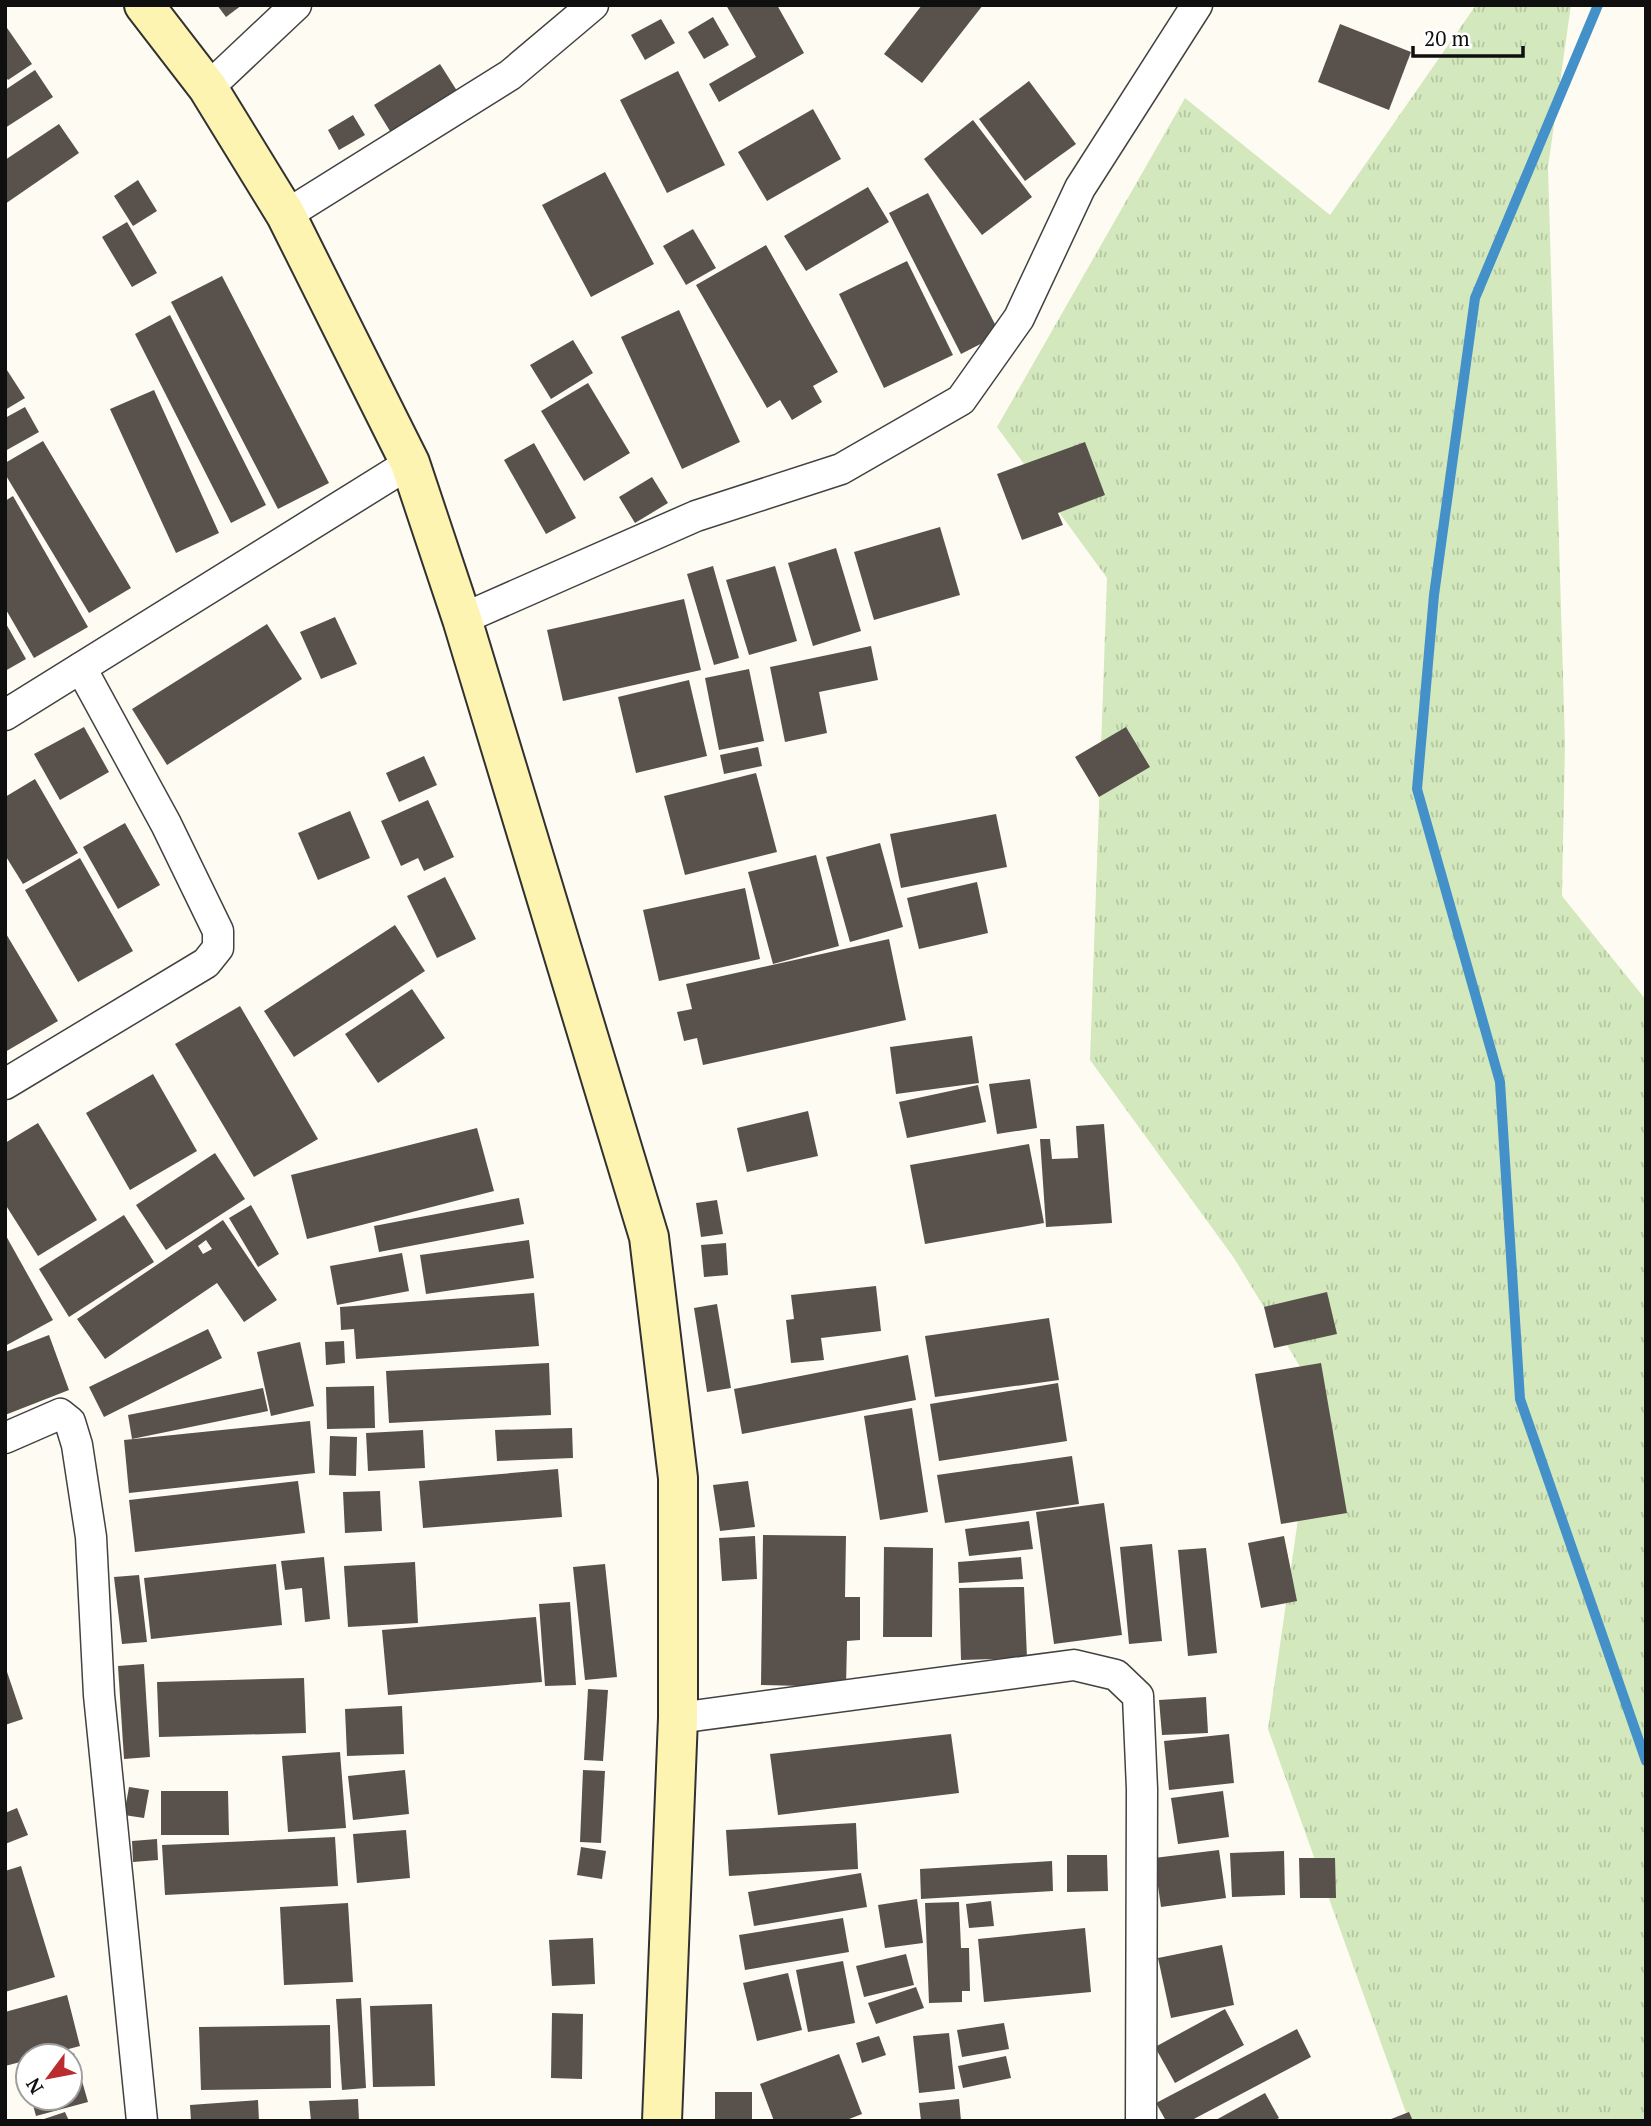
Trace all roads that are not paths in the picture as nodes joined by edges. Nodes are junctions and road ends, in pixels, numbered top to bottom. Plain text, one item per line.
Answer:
1 (144, 5) edge
2 (296, 5) edge
3 (593, 5) edge
4 (1197, 5) edge
5 (208, 88) junction
6 (286, 215) junction
7 (410, 463) junction
8 (462, 619) junction
9 (81, 668) junction
10 (5, 715) edge
11 (5, 1084) edge
12 (5, 1438) edge
13 (678, 1718) junction
14 (142, 2121) edge
15 (662, 2121) edge
16 (1141, 2121) edge

1 - 5 street
2 - 5 street
3 - 6 street
4 - 8 street
5 - 6 street
6 - 7 street
7 - 8 street
7 - 9 street
8 - 13 street
9 - 10 street
9 - 11 street
12 - 14 street
13 - 15 street
13 - 16 street

